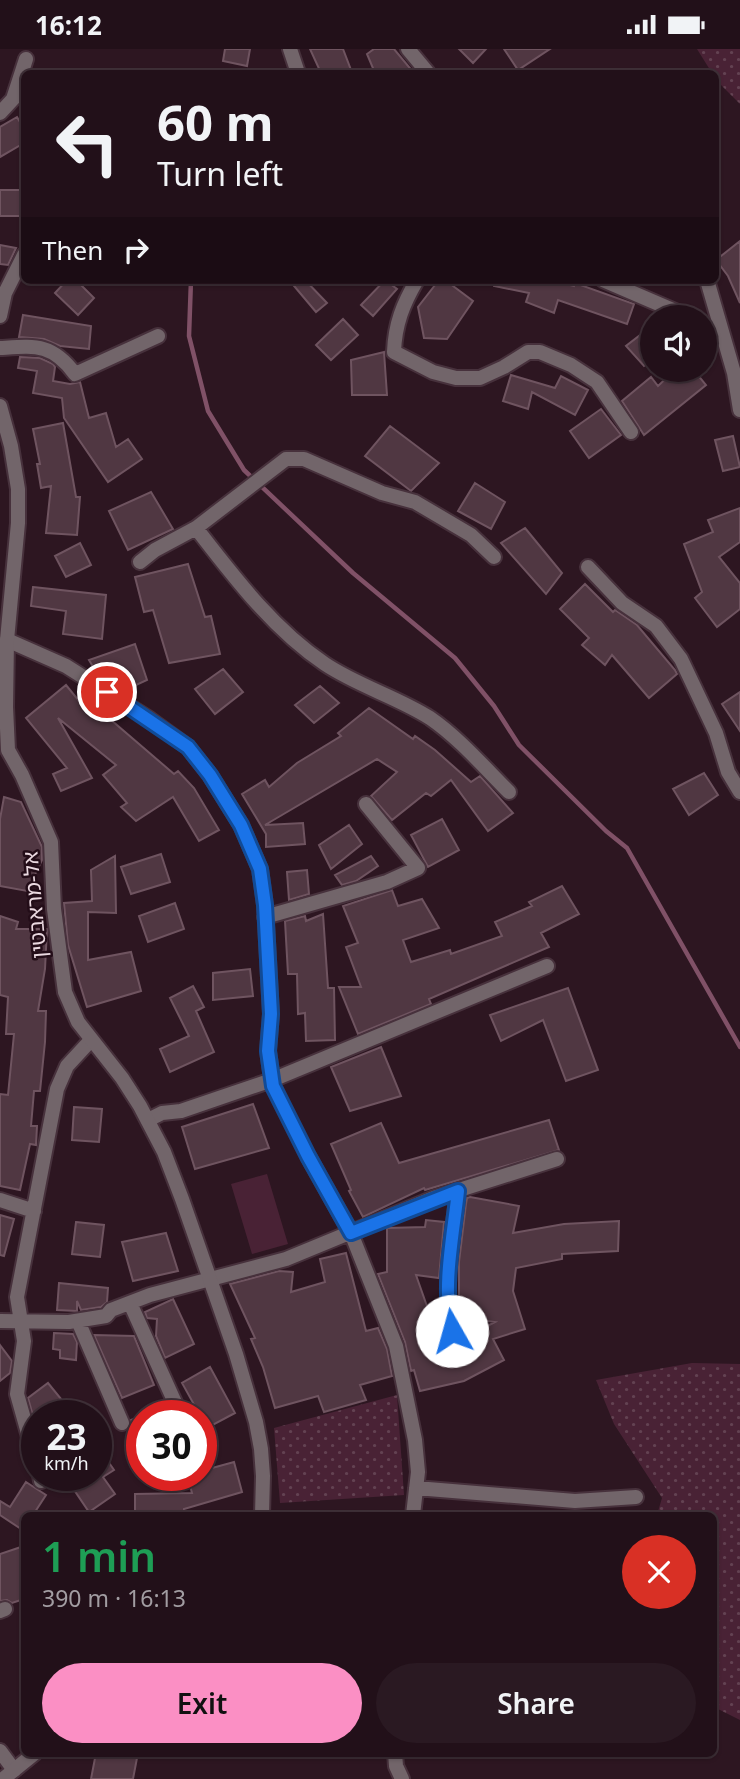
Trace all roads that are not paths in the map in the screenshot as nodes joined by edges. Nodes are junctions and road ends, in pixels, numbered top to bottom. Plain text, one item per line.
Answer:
1 (290, 49) edge
2 (408, 49) edge
3 (25, 54) edge
4 (297, 70) edge
5 (426, 70) edge
6 (0, 113) edge
7 (21, 261) edge
8 (415, 284) edge
9 (612, 284) edge
10 (708, 284) edge
11 (3, 294) edge
12 (661, 305) edge
13 (0, 316) edge
14 (717, 330) edge
15 (722, 333) junction
16 (158, 336) dead end
17 (0, 348) edge
18 (734, 353) edge
19 (0, 406) edge
20 (740, 410) edge
21 (631, 432) dead end
22 (196, 528) junction
23 (494, 557) dead end
24 (140, 562) dead end
25 (588, 567) dead end
26 (7, 640) junction
27 (509, 792) dead end
28 (740, 792) edge
29 (366, 804) dead end
30 (265, 917) junction
31 (547, 966) dead end
32 (91, 1040) junction
33 (272, 1080) junction
34 (148, 1120) junction
35 (557, 1159) dead end
36 (458, 1191) junction
37 (0, 1200) edge
38 (34, 1211) junction
39 (351, 1233) junction
40 (209, 1277) junction
41 (130, 1303) junction
42 (0, 1321) edge
43 (78, 1321) junction
44 (23, 1322) junction
45 (452, 1331) dead end
46 (174, 1400) edge
47 (21, 1408) edge
48 (121, 1423) dead end
49 (416, 1488) junction
50 (636, 1497) dead end
51 (262, 1512) edge
52 (413, 1512) edge
53 (0, 1751) edge
54 (30, 1757) edge
55 (395, 1757) edge
56 (8, 1775) edge
57 (401, 1779) edge

1 - 4 street
2 - 5 street
3 - 6 street
7 - 11 street
8 - 21 street
9 - 12 street
10 - 15 street
11 - 13 street
14 - 15 street
15 - 18 street
16 - 17 street
18 - 20 street
19 - 26 street, אל-מראבטין
22 - 23 street
22 - 24 street
22 - 27 street
25 - 28 street
26 - 30 street
26 - 32 street, אל-מראבטין
29 - 30 street
30 - 33 street
31 - 33 street
32 - 34 street, אל-מראבטין
32 - 38 street
33 - 34 street
33 - 39 street
34 - 40 street, אל-מראבטין
35 - 36 street
36 - 39 street
36 - 45 street
37 - 38 street
38 - 44 street
39 - 40 street
39 - 49 street
40 - 41 street
40 - 51 street, אל-מראבטין
41 - 43 street
41 - 46 street
42 - 44 street
43 - 44 street
43 - 48 street
44 - 47 street
49 - 50 street
49 - 52 street
53 - 56 street
54 - 56 street
55 - 57 street

